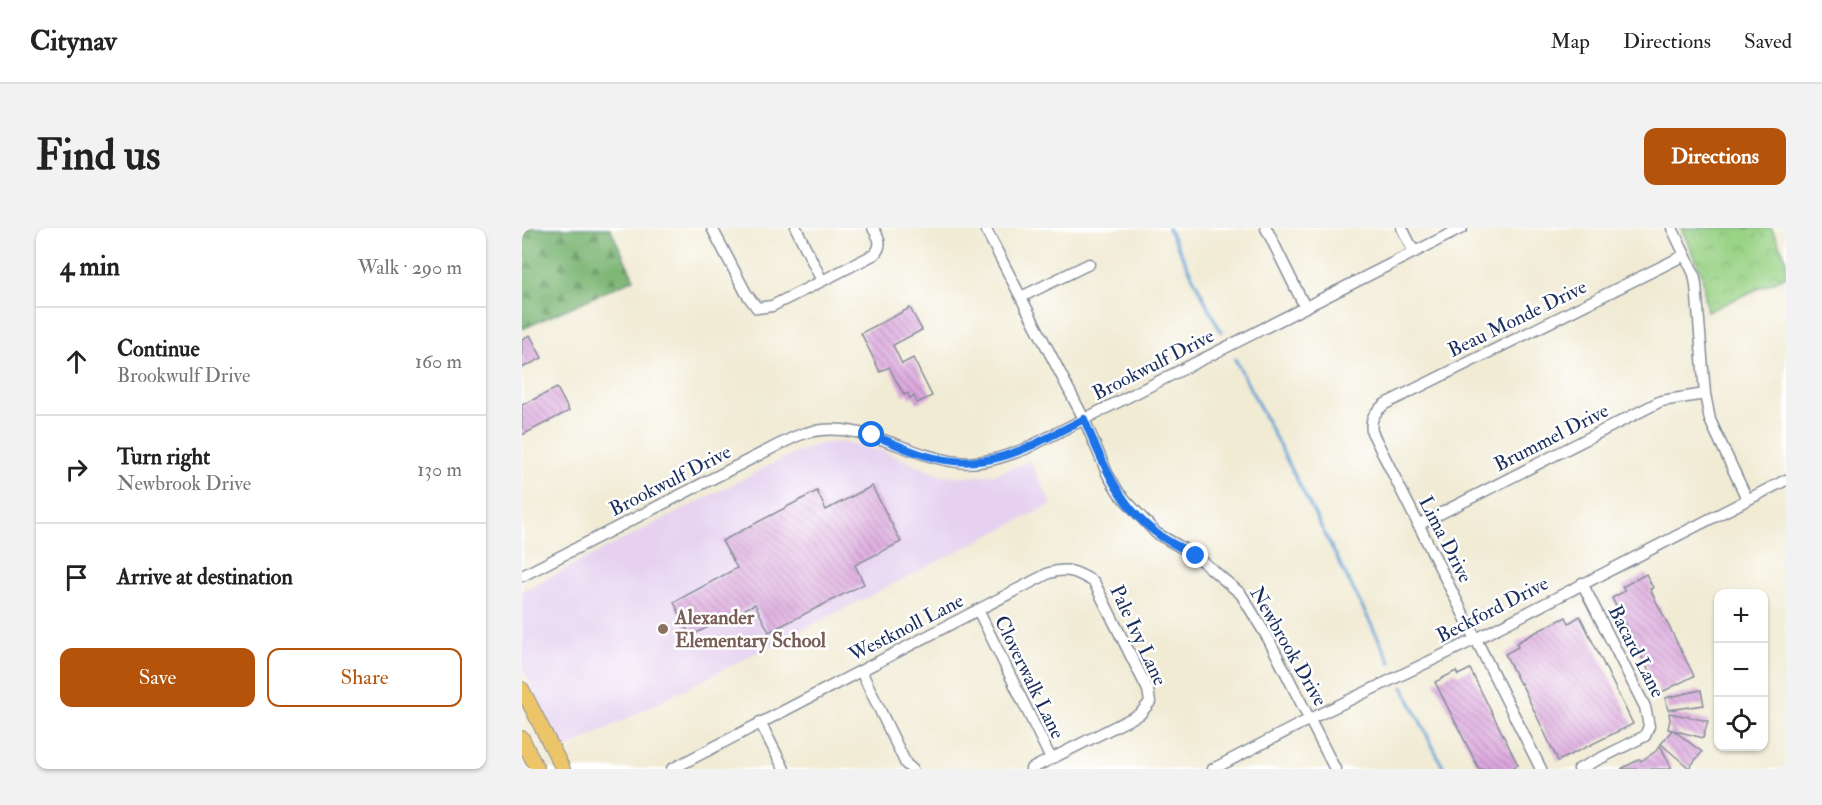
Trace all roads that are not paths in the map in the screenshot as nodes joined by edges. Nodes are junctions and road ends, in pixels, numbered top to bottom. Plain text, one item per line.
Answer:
1 (712, 228) edge
2 (796, 228) edge
3 (873, 228) edge
4 (985, 228) edge
5 (1266, 228) edge
6 (1402, 228) edge
7 (1462, 228) edge
8 (1672, 228) edge
9 (1414, 252) junction
10 (1685, 255) junction
11 (1089, 264) dead end
12 (822, 281) junction
13 (1021, 297) junction
14 (1305, 307) junction
15 (1705, 394) junction
16 (1084, 419) junction
17 (1370, 420) joint
18 (1786, 480) edge
19 (1747, 499) junction
20 (1418, 525) junction
21 (1063, 569) joint
22 (522, 576) edge
23 (1582, 583) junction
24 (978, 610) junction
25 (1476, 639) junction
26 (861, 670) junction
27 (522, 689) edge
28 (1310, 719) junction
29 (760, 722) junction
30 (522, 738) edge
31 (1051, 759) junction
32 (537, 769) edge
33 (563, 769) edge
34 (672, 769) edge
35 (784, 769) edge
36 (912, 769) edge
37 (1031, 769) edge
38 (1213, 769) edge
39 (1335, 769) edge
40 (1541, 769) edge
41 (1579, 769) edge

1 - 12 street
2 - 12 street
3 - 12 street
4 - 13 street, Newbrook Drive
5 - 14 street
6 - 9 street
7 - 9 street, Brookwulf Drive
8 - 10 street
9 - 14 street, Brookwulf Drive
10 - 15 street
10 - 17 street, Beau Monde Drive
11 - 13 street
13 - 16 street, Newbrook Drive
14 - 16 street, Brookwulf Drive
15 - 19 street
15 - 20 street, Brummel Drive
16 - 22 street, Brookwulf Drive
16 - 28 street, Newbrook Drive
17 - 20 street, Lima Drive
18 - 19 street, Beckford Drive
19 - 23 street, Beckford Drive
20 - 25 street, Lima Drive
21 - 24 street, Westknoll Lane
21 - 31 street, Pale Ivy Lane
23 - 25 street, Beckford Drive
23 - 41 street, Bacard Lane
24 - 26 street, Westknoll Lane
24 - 31 street, Cloverwalk Lane
25 - 28 street, Beckford Drive
25 - 40 street, Lima Drive
26 - 29 street, Westknoll Lane
26 - 36 street
27 - 33 main road
28 - 38 street, Beckford Drive
28 - 39 street, Newbrook Drive
29 - 34 street, Westknoll Lane
29 - 35 street
30 - 32 main road
31 - 37 street

